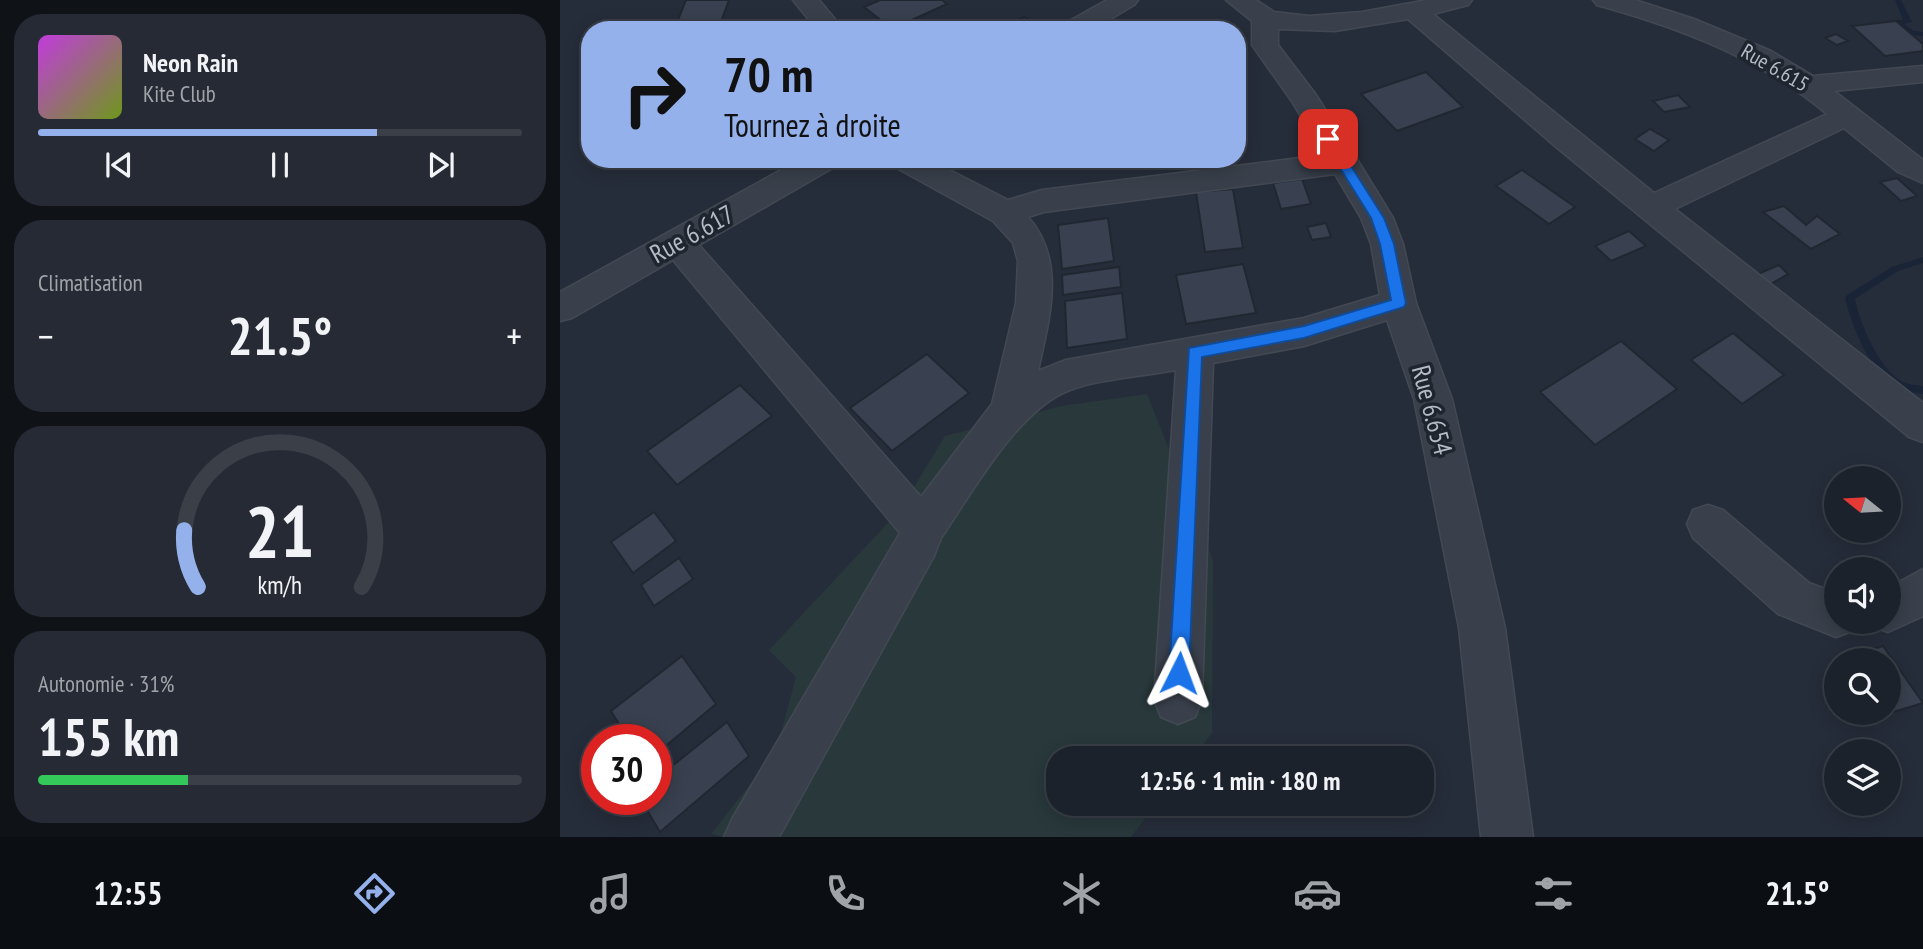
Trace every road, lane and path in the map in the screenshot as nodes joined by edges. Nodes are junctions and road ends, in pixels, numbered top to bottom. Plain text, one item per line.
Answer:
1 (806, 0) edge
2 (1125, 0) edge
3 (1459, 0) edge
4 (1627, 2) edge
5 (1252, 9) edge
6 (1414, 11) junction
7 (824, 21) edge
8 (1089, 21) edge
9 (1923, 74) edge
10 (1808, 85) junction
11 (1848, 115) junction
12 (1344, 163) junction
13 (809, 168) edge
14 (920, 168) edge
15 (1923, 173) edge
16 (1652, 207) junction
17 (1003, 213) junction
18 (677, 242) junction
19 (1399, 303) junction
20 (560, 308) edge
21 (1195, 352) junction
22 (1010, 410) junction
23 (1923, 425) edge
24 (1707, 524) dead end
25 (921, 531) junction
26 (1923, 590) edge
27 (1901, 605) edge
28 (1824, 610) edge
29 (1178, 700) dead end
30 (750, 837) edge
31 (1507, 837) edge

1 - 7 street
2 - 8 street
3 - 6 street
4 - 10 street, Rue 6.615
5 - 6 street
5 - 12 street, Rue 6.654
6 - 16 street
9 - 10 street
10 - 11 street, Rue 6.615
11 - 15 street, Rue 6.615
11 - 16 street
12 - 17 street
12 - 19 street, Rue 6.654
13 - 18 street, Rue 6.617
14 - 17 street
16 - 23 street
17 - 22 street
18 - 20 street, Rue 6.617
18 - 25 street
19 - 21 street
19 - 31 street, Rue 6.654
21 - 22 street
21 - 29 street
22 - 25 street
24 - 28 street
25 - 30 street
26 - 27 street

